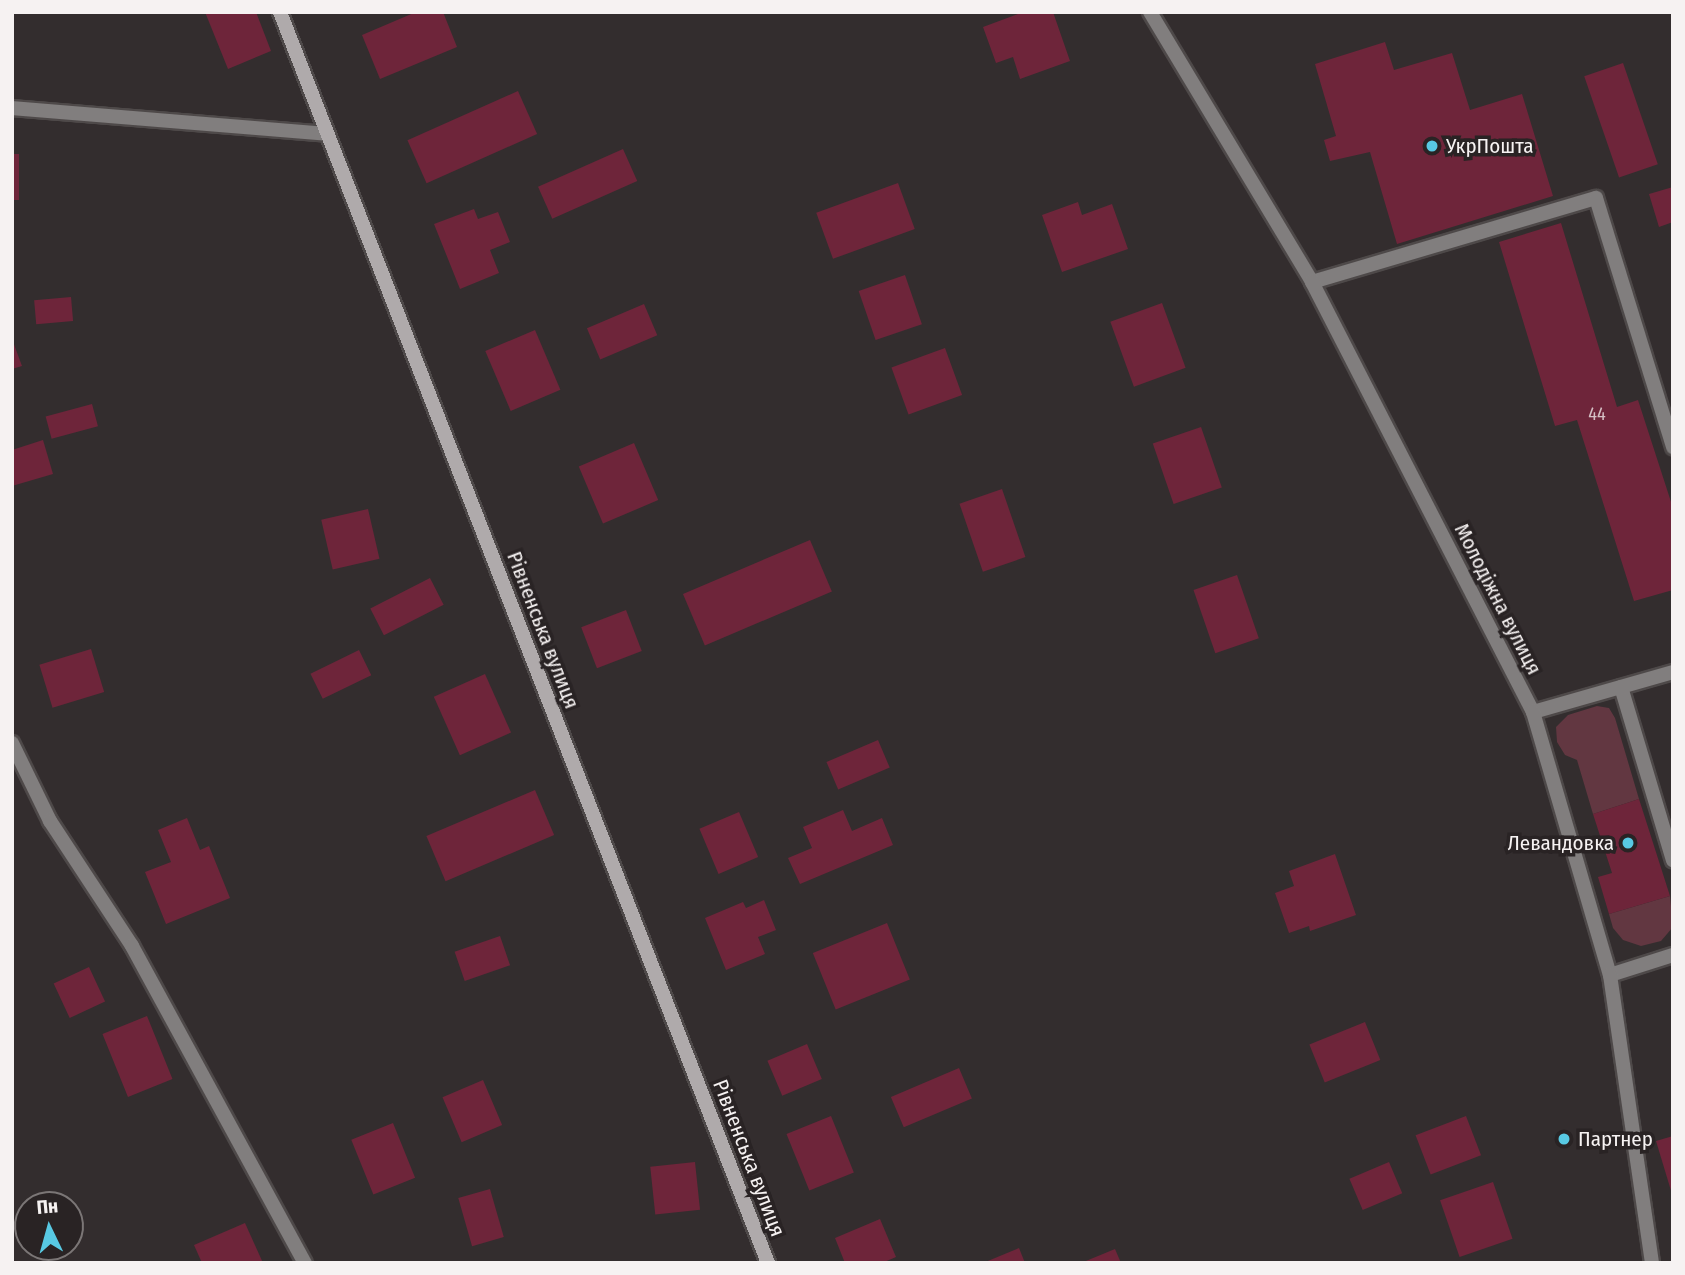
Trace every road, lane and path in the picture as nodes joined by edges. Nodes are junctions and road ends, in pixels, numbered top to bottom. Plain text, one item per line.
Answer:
1 (280, 12) edge
2 (1150, 12) edge
3 (12, 108) edge
4 (327, 134) junction
5 (1312, 282) junction
6 (1673, 447) edge
7 (1673, 672) edge
8 (1620, 687) junction
9 (1533, 712) junction
10 (12, 743) edge
11 (1673, 860) edge
12 (1673, 955) edge
13 (1610, 975) junction
14 (305, 1263) edge
15 (768, 1263) edge
16 (1652, 1263) edge

1 - 4 main road, Рівненська вулиця
2 - 5 street, Молодіжна вулиця
3 - 4 street
4 - 15 main road, Рівненська вулиця
5 - 6 street
5 - 9 street, Молодіжна вулиця
7 - 8 street
8 - 9 street
8 - 11 street
9 - 13 street, Молодіжна вулиця
10 - 14 street
12 - 13 street
13 - 16 street, Молодіжна вулиця

